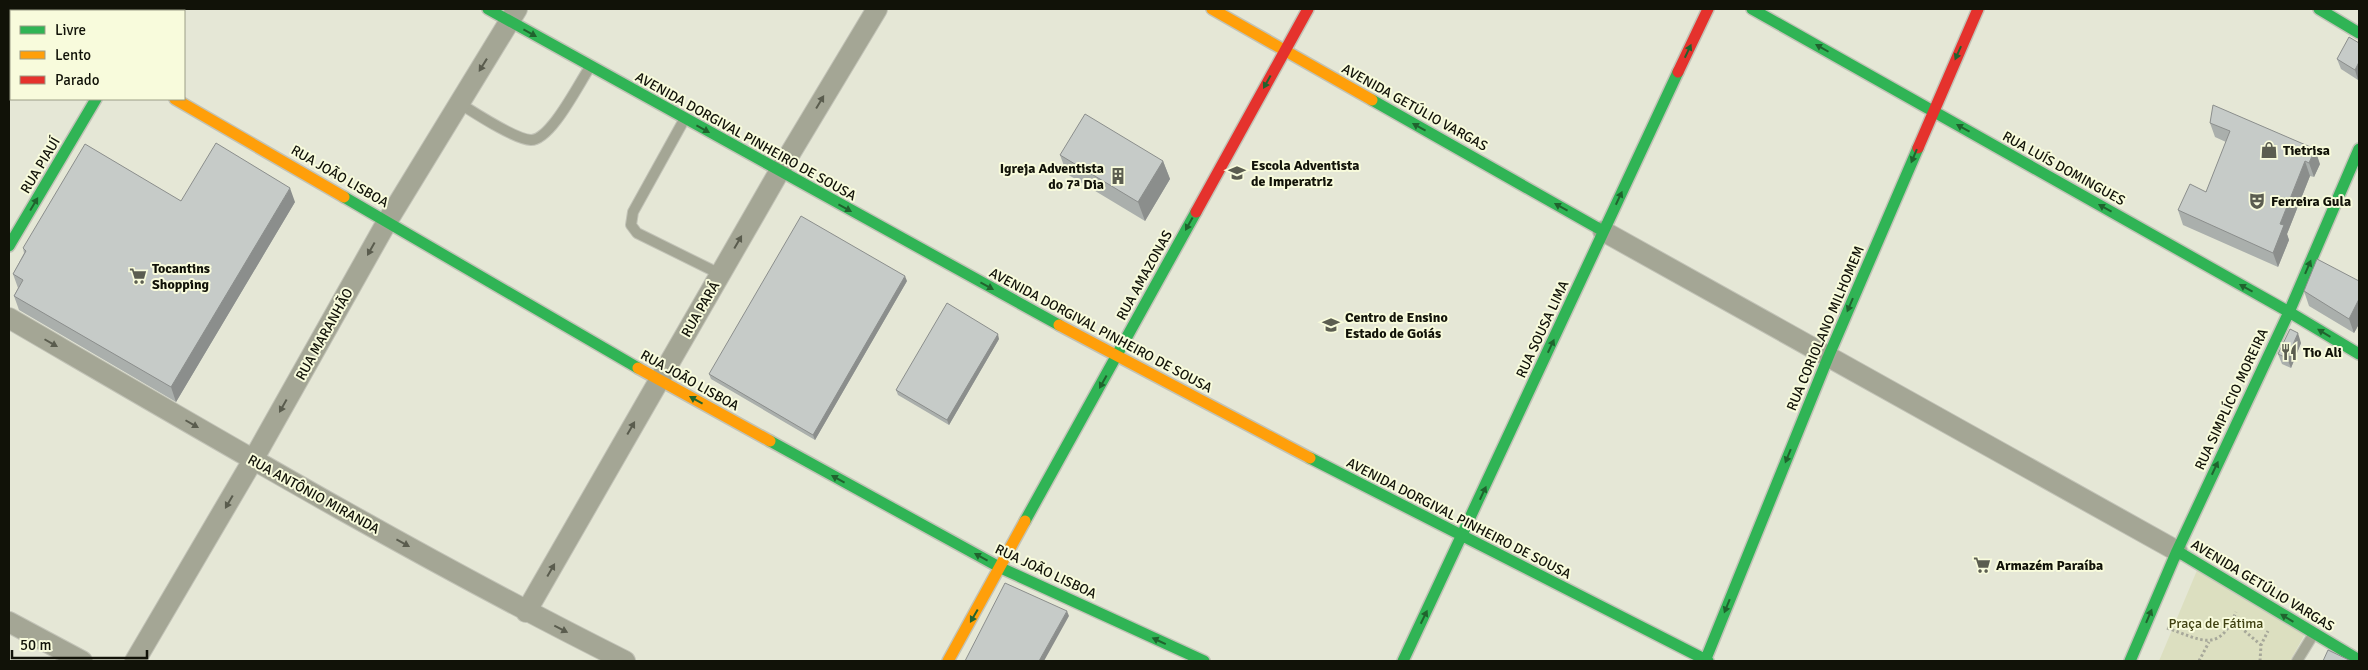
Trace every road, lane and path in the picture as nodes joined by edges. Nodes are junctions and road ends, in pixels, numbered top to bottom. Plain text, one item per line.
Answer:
1 (488, 9) edge
2 (877, 9) edge
3 (1212, 9) edge
4 (1308, 9) edge
5 (1708, 9) edge
6 (1752, 9) edge
7 (1978, 9) edge
8 (2319, 9) edge
9 (513, 15) edge
10 (2359, 33) edge
11 (1284, 51) junction
12 (590, 66) junction
13 (95, 100) edge
14 (177, 100) edge
15 (459, 103) junction
16 (1933, 111) junction
17 (684, 119) junction
18 (2359, 149) edge
19 (779, 172) junction
20 (388, 220) junction
21 (1603, 231) junction
22 (9, 246) edge
23 (720, 274) junction
24 (2289, 312) junction
25 (9, 318) edge
26 (2359, 354) edge
27 (1829, 355) junction
28 (1116, 357) junction
29 (659, 380) junction
30 (253, 460) junction
31 (1462, 538) junction
32 (2177, 551) junction
33 (1001, 568) junction
34 (2240, 604) dead end
35 (526, 612) junction
36 (2147, 621) junction
37 (9, 622) edge
38 (2232, 622) junction
39 (2272, 622) dead end
40 (2313, 634) junction
41 (2209, 642) junction
42 (2261, 645) junction
43 (2359, 660) edge
44 (82, 661) edge
45 (136, 661) edge
46 (625, 661) edge
47 (948, 661) edge
48 (1204, 661) edge
49 (1403, 661) edge
50 (1706, 661) edge
51 (2130, 661) edge
52 (2199, 661) edge
53 (2260, 661) edge
54 (2297, 661) edge

1 - 9 main road, AVENIDA DORGIVAL PINHEIRO DE SOUSA
19 -> 2 street, RUA PARÁ
3 - 11 main road, AVENIDA GETÚLIO VARGAS
4 - 11 main road, RUA AMAZONAS
21 -> 5 main road, RUA SOUSA LIMA
16 -> 6 main road, RUA LUÍS DOMINGUES
7 -> 16 main road, RUA CORIOLANO MILHOMEM
8 - 10 main road
9 -> 12 main road, AVENIDA DORGIVAL PINHEIRO DE SOUSA
9 -> 15 street, RUA MARANHÃO
21 -> 11 main road, AVENIDA GETÚLIO VARGAS
11 -> 28 main road, RUA AMAZONAS
12 - 15 lane
12 - 17 main road, AVENIDA DORGIVAL PINHEIRO DE SOUSA
22 -> 13 main road, RUA PIAUÍ
14 - 20 main road, RUA JOÃO LISBOA
15 - 20 street, RUA MARANHÃO
24 -> 16 main road, RUA LUÍS DOMINGUES
16 -> 27 main road, RUA CORIOLANO MILHOMEM
17 -> 19 main road, AVENIDA DORGIVAL PINHEIRO DE SOUSA
17 - 23 lane
24 -> 18 main road, RUA SIMPLÍCIO MOREIRA
23 -> 19 street, RUA PARÁ
19 -> 28 main road, AVENIDA DORGIVAL PINHEIRO DE SOUSA
20 - 29 main road, RUA JOÃO LISBOA
20 -> 30 street, RUA MARANHÃO
21 - 27 street
31 -> 21 main road, RUA SOUSA LIMA
23 - 29 street, RUA PARÁ
26 -> 24 main road, RUA LUÍS DOMINGUES
32 -> 24 main road, RUA SIMPLÍCIO MOREIRA
25 -> 30 street, RUA ANTÔNIO MIRANDA
27 - 32 street
27 -> 50 main road, RUA CORIOLANO MILHOMEM
28 - 31 main road, AVENIDA DORGIVAL PINHEIRO DE SOUSA
28 -> 33 main road, RUA AMAZONAS
33 -> 29 main road, RUA JOÃO LISBOA
35 -> 29 street, RUA PARÁ
30 -> 35 street, RUA ANTÔNIO MIRANDA
30 -> 45 street, RUA MARANHÃO
49 -> 31 main road, RUA SOUSA LIMA
31 - 50 main road, AVENIDA DORGIVAL PINHEIRO DE SOUSA
36 -> 32 main road, RUA SIMPLÍCIO MOREIRA
40 -> 32 main road, AVENIDA GETÚLIO VARGAS
33 -> 47 main road, RUA AMAZONAS
48 -> 33 main road, RUA JOÃO LISBOA
34 - 38 path
35 -> 46 street, RUA ANTÔNIO MIRANDA
36 - 41 path
36 - 51 main road, RUA SIMPLÍCIO MOREIRA
37 - 44 street
38 - 41 path
38 - 42 path
39 - 42 path
40 - 43 main road, AVENIDA GETÚLIO VARGAS
40 - 54 lane
41 - 52 path
42 - 53 path

